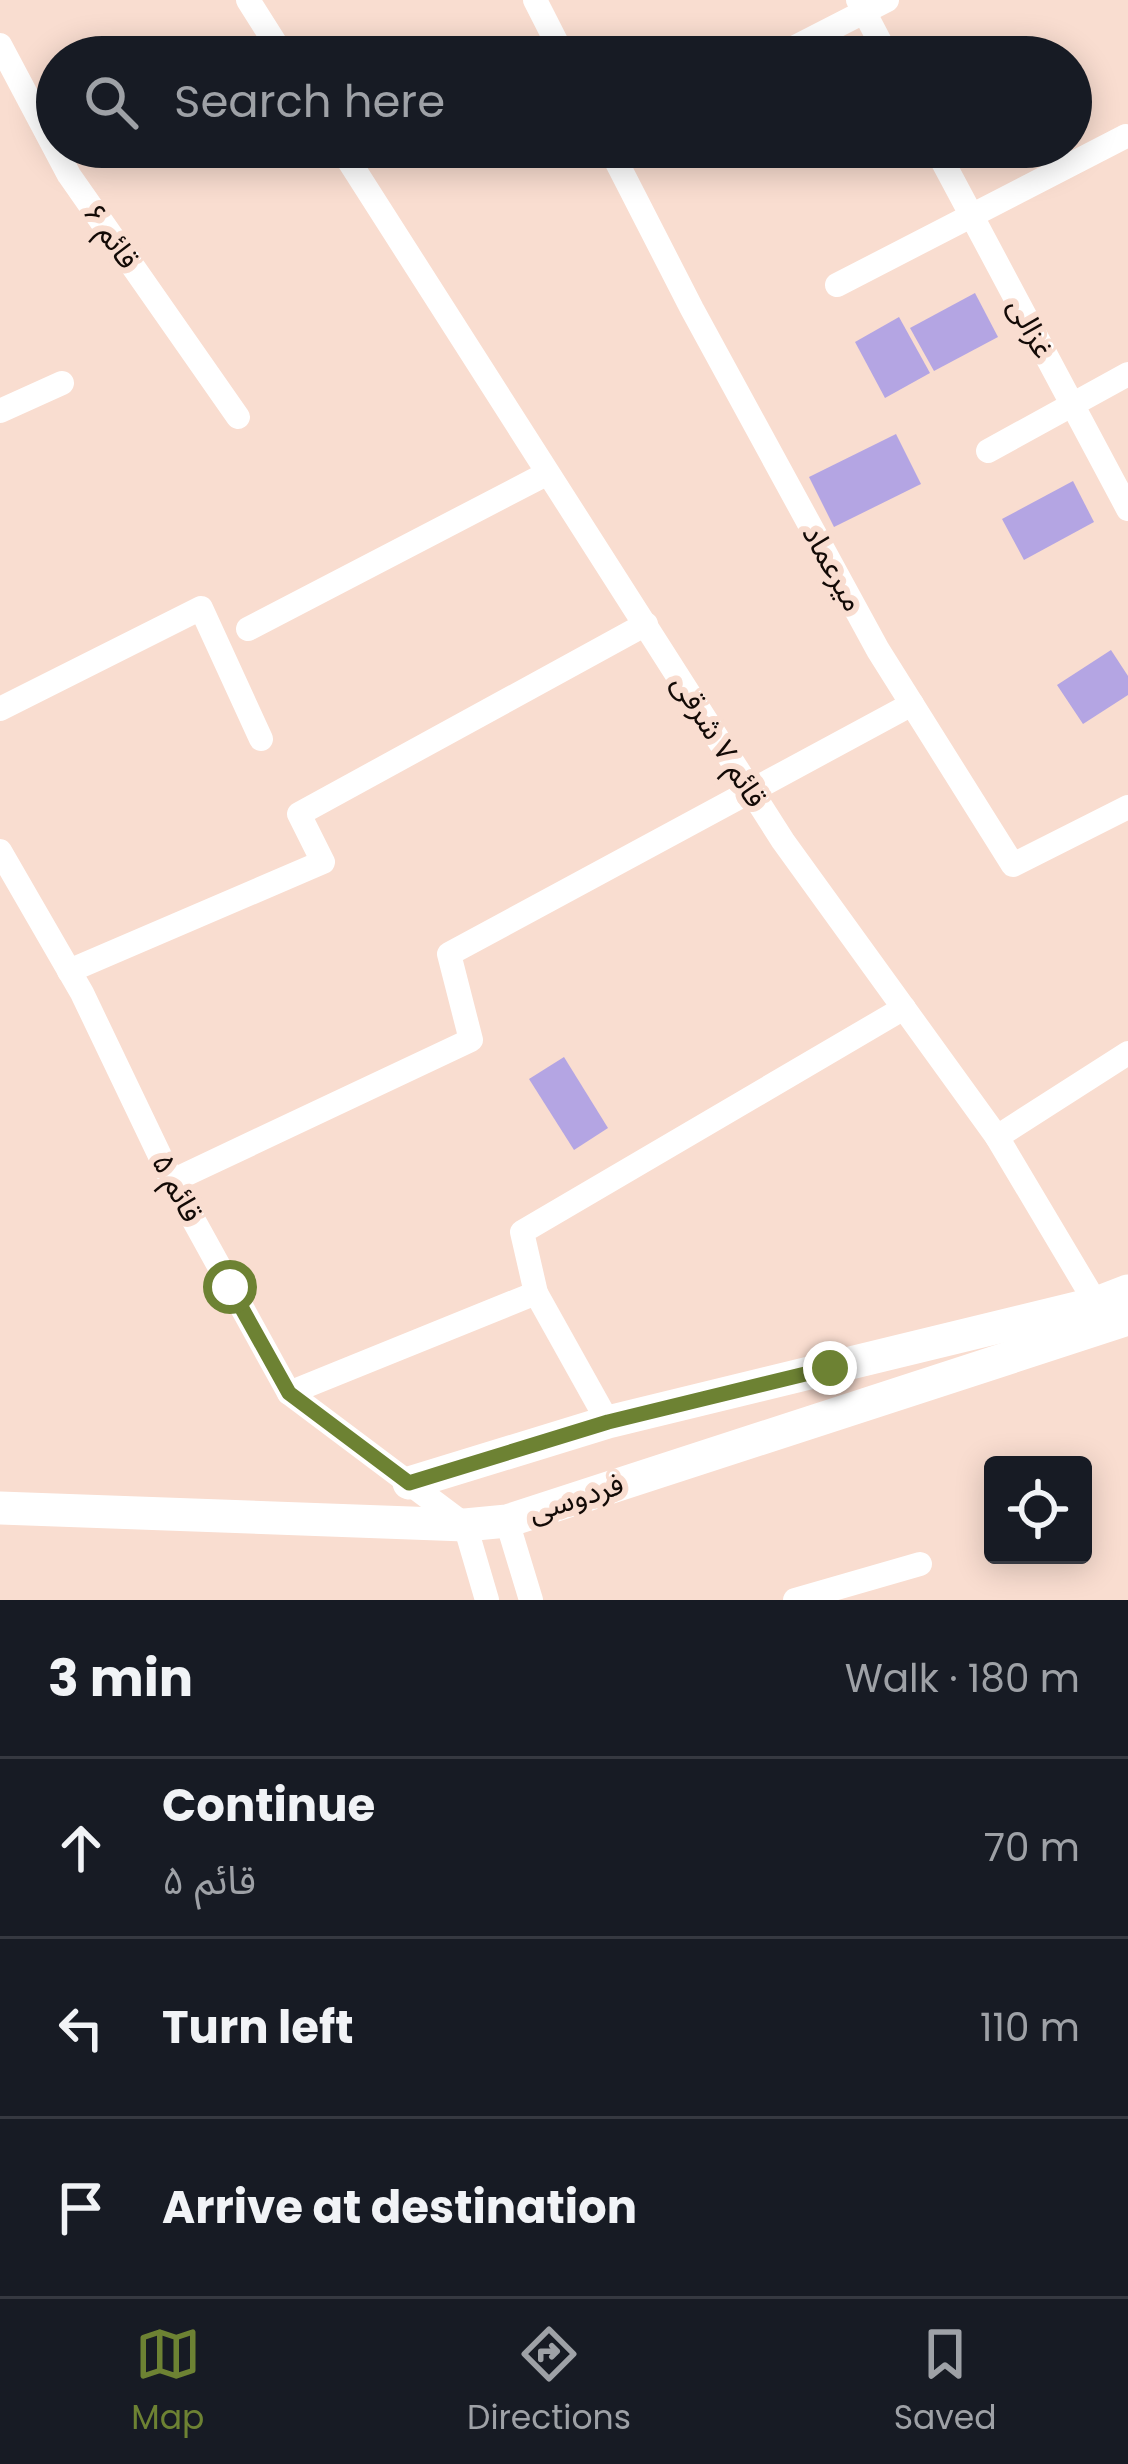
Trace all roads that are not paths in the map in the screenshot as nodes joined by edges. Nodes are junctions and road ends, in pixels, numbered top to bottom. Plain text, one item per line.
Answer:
1 (248, 0) edge
2 (535, 0) edge
3 (870, 4) edge
4 (271, 36) edge
5 (553, 36) edge
6 (813, 36) edge
7 (881, 36) edge
8 (0, 45) edge
9 (36, 113) edge
10 (1126, 136) edge
11 (1092, 154) edge
12 (65, 168) edge
13 (353, 168) edge
14 (620, 168) edge
15 (946, 168) edge
16 (1066, 168) edge
17 (973, 218) junction
18 (837, 285) dead end
19 (1128, 374) edge
20 (62, 383) dead end
21 (1072, 404) junction
22 (0, 411) edge
23 (238, 417) dead end
24 (988, 451) dead end
25 (546, 474) junction
26 (1128, 509) edge
27 (646, 624) junction
28 (248, 629) dead end
29 (912, 704) junction
30 (0, 709) edge
31 (261, 740) dead end
32 (749, 790) junction
33 (1128, 807) edge
34 (0, 851) edge
35 (69, 971) junction
36 (904, 1008) junction
37 (1128, 1053) edge
38 (997, 1137) junction
39 (172, 1180) junction
40 (536, 1293) junction
41 (1115, 1310) edge
42 (289, 1393) junction
43 (608, 1422) junction
44 (409, 1483) junction
45 (0, 1508) edge
46 (507, 1521) junction
47 (465, 1525) junction
48 (920, 1564) dead end
49 (487, 1600) edge
50 (531, 1600) edge
51 (795, 1600) edge

1 - 4 street
2 - 5 street
3 - 6 street
3 - 7 street
8 - 9 street, قائم ۶
10 - 11 street
12 - 23 street, قائم ۶
13 - 25 street, قائم ۷ شرقی
14 - 29 street, میرعماد
15 - 17 street, غزالی
16 - 17 street
17 - 18 street
17 - 21 street, غزالی
19 - 21 street
20 - 22 street
21 - 24 street
21 - 26 street, غزالی
25 - 27 street, قائم ۷ شرقی
25 - 28 street
27 - 32 street, قائم ۷ شرقی
27 - 35 street
29 - 32 street
29 - 33 street, میرعماد
30 - 31 street
32 - 36 street, قائم ۷ شرقی
32 - 39 street
34 - 35 street, قائم ۵
35 - 39 street, قائم ۵
36 - 38 street, قائم ۷ شرقی
36 - 40 street
37 - 38 street
38 - 41 street, قائم ۷ شرقی
39 - 42 street, قائم ۵
40 - 42 street
40 - 43 street
41 - 43 main road
41 - 46 main road, فردوسی
42 - 44 street, قائم ۵
43 - 44 main road
44 - 47 street, قائم ۵
45 - 47 main road, فردوسی
46 - 47 main road, فردوسی
46 - 50 street
47 - 49 street
48 - 51 street

